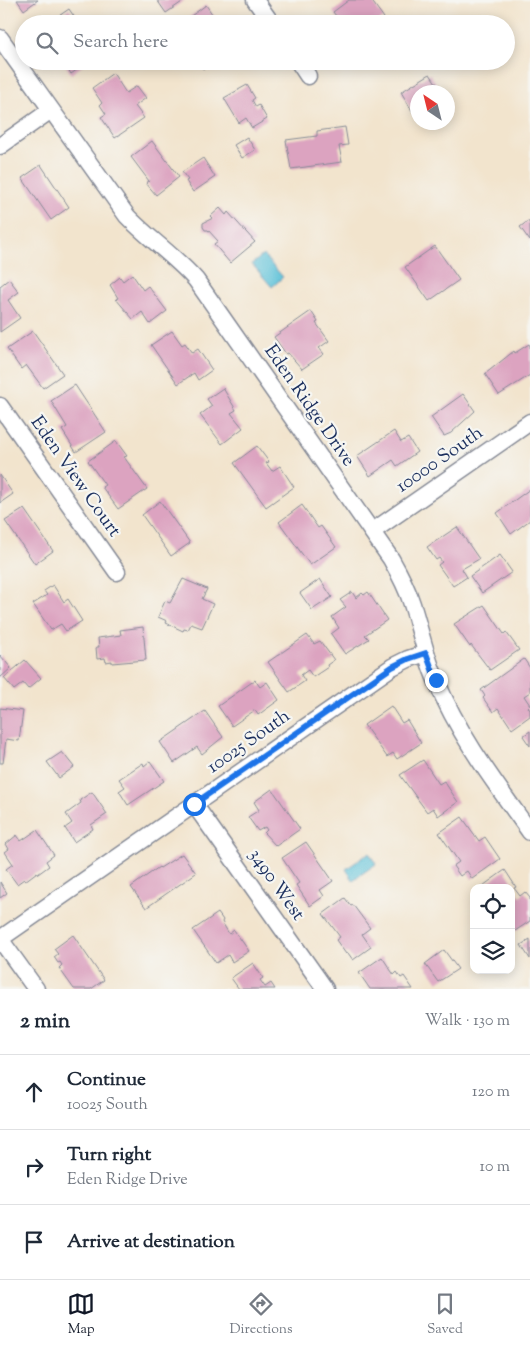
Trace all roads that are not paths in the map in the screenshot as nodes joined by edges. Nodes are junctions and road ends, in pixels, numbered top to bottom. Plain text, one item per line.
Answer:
1 (255, 0) edge
2 (266, 15) edge
3 (0, 38) edge
4 (15, 59) edge
5 (23, 70) edge
6 (304, 70) edge
7 (308, 76) dead end
8 (51, 110) junction
9 (0, 146) edge
10 (0, 406) edge
11 (530, 422) edge
12 (373, 531) junction
13 (117, 572) dead end
14 (426, 653) junction
15 (194, 804) junction
16 (530, 832) edge
17 (0, 939) edge
18 (36, 989) edge
19 (325, 989) edge

1 - 2 street
3 - 4 street, Eden Ridge Drive
5 - 8 street, Eden Ridge Drive
6 - 7 street
8 - 9 street
8 - 12 street, Eden Ridge Drive
10 - 13 street, Eden View Court
11 - 12 street, 10000 South
12 - 14 street, Eden Ridge Drive
14 - 15 street, 10025 South
14 - 16 street, Eden Ridge Drive
15 - 17 street, 10025 South
15 - 19 street, 3490 West
17 - 18 street

